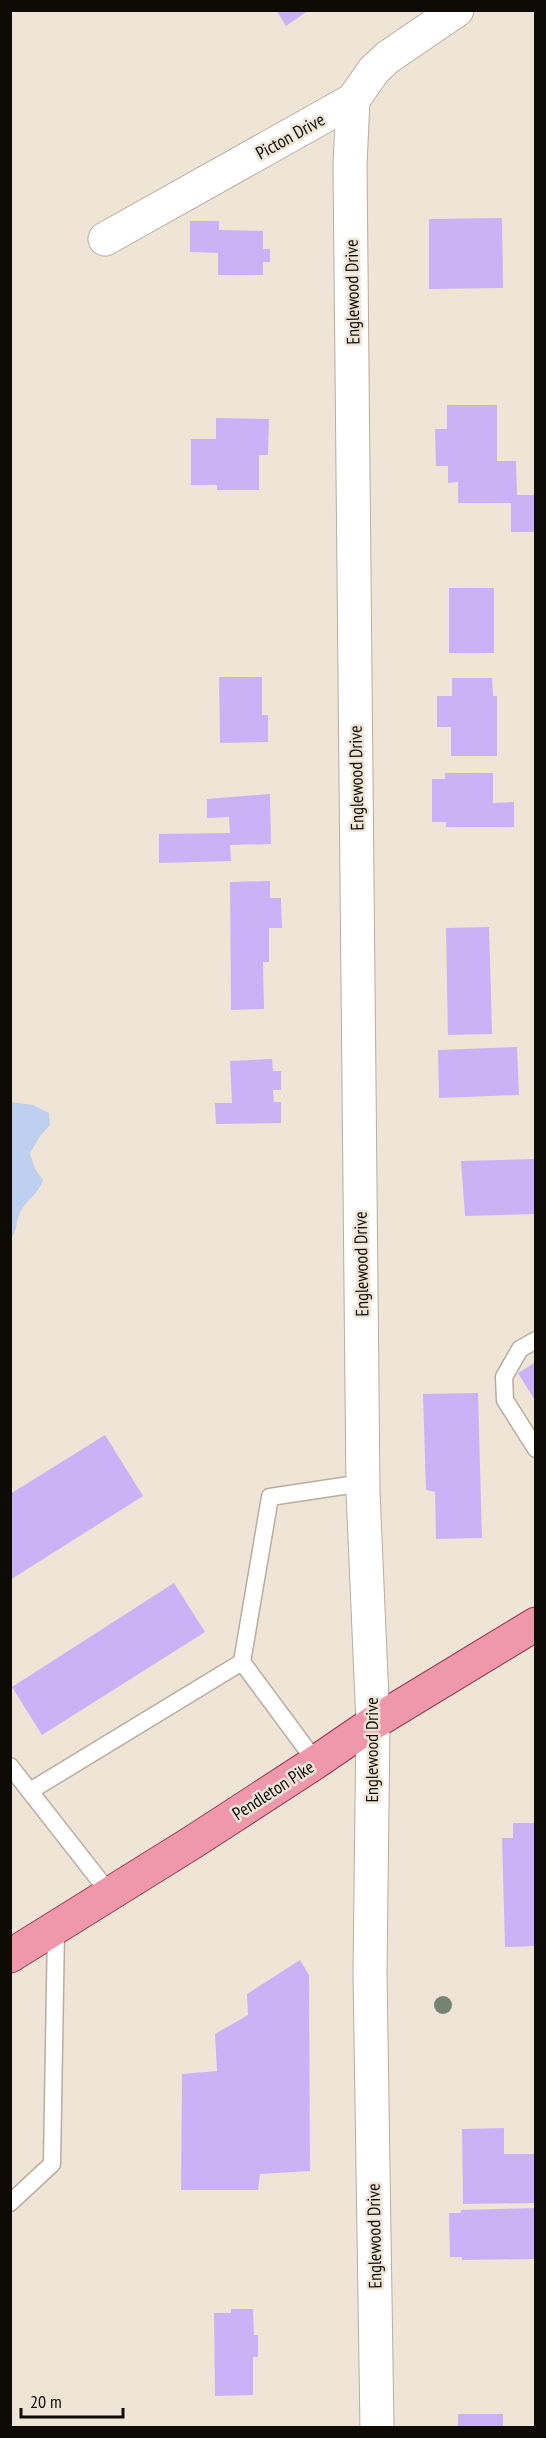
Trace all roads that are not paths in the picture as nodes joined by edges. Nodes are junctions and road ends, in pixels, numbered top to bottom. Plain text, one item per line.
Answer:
1 (457, 10) edge
2 (353, 100) junction
3 (105, 239) dead end
4 (536, 1340) edge
5 (536, 1449) edge
6 (363, 1483) junction
7 (536, 1624) edge
8 (242, 1662) junction
9 (373, 1723) junction
10 (316, 1762) junction
11 (10, 1766) edge
12 (30, 1791) junction
13 (111, 1895) junction
14 (56, 1929) junction
15 (10, 1956) edge
16 (10, 2203) edge
17 (377, 2427) edge

1 - 2 street, Picton Drive
2 - 3 street, Picton Drive
2 - 6 street, Englewood Drive
4 - 5 lane
6 - 8 lane
6 - 9 street, Englewood Drive
7 - 9 main road, Pendleton Pike
8 - 10 lane
8 - 12 lane
9 - 10 main road, Pendleton Pike
9 - 17 street, Englewood Drive
10 - 13 main road, Pendleton Pike
11 - 12 lane
12 - 13 lane
13 - 14 main road, Pendleton Pike
14 - 15 main road, Pendleton Pike
14 - 16 lane

